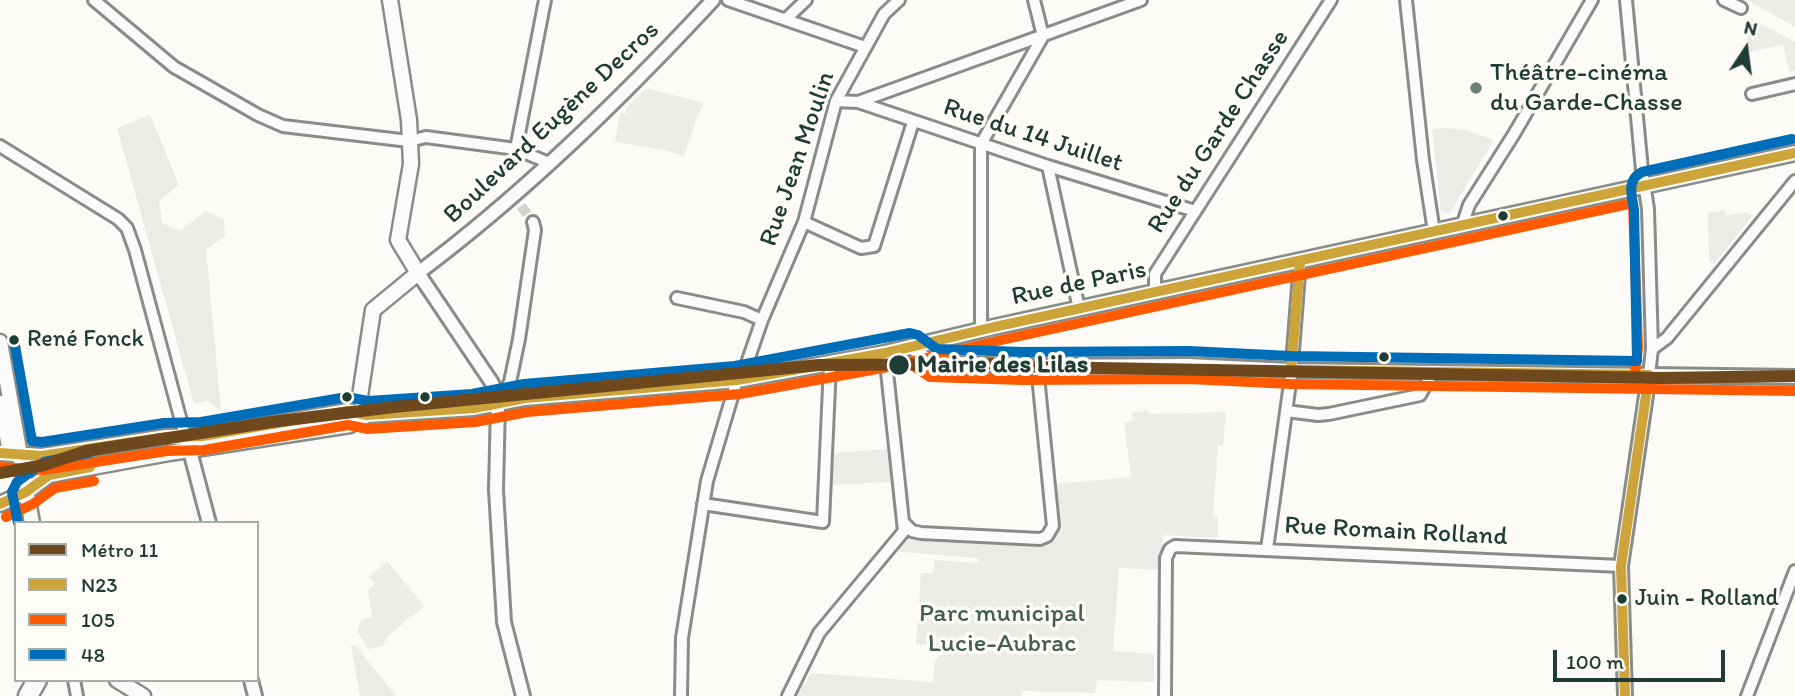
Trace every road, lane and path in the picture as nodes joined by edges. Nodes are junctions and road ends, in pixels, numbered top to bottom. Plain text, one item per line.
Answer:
1 (94, 0) edge
2 (390, 0) edge
3 (545, 0) edge
4 (713, 0) edge
5 (728, 0) edge
6 (806, 0) edge
7 (899, 0) edge
8 (1034, 0) edge
9 (1141, 0) edge
10 (1331, 0) edge
11 (1406, 0) edge
12 (1592, 0) edge
13 (1626, 0) edge
14 (1724, 0) edge
15 (1741, 8) dead end
16 (786, 19) junction
17 (1043, 36) junction
18 (865, 47) junction
19 (1795, 84) edge
20 (1752, 94) dead end
21 (836, 101) junction
22 (858, 102) junction
23 (913, 122) junction
24 (409, 141) junction
25 (981, 144) junction
26 (0, 146) edge
27 (516, 149) junction
28 (1795, 153) edge
29 (549, 163) junction
30 (1048, 166) junction
31 (1795, 181) edge
32 (1645, 186) junction
33 (1195, 211) junction
34 (533, 222) tunnel mouth
35 (804, 222) junction
36 (1462, 226) junction
37 (1434, 232) junction
38 (1300, 262) junction
39 (418, 273) junction
40 (1156, 292) junction
41 (677, 298) dead end
42 (1079, 309) junction
43 (762, 320) junction
44 (981, 330) junction
45 (0, 342) edge
46 (911, 347) junction
47 (1652, 349) junction
48 (885, 353) junction
49 (830, 364) junction
50 (1037, 366) junction
51 (1291, 370) junction
52 (1433, 372) junction
53 (1649, 375) junction
54 (1795, 377) edge
55 (737, 380) junction
56 (0, 402) edge
57 (498, 403) junction
58 (1286, 411) junction
59 (367, 415) junction
60 (184, 434) junction
61 (190, 451) junction
62 (10, 453) edge
63 (26, 492) junction
64 (0, 504) edge
65 (703, 504) junction
66 (32, 521) edge
67 (208, 521) edge
68 (904, 527) junction
69 (1267, 549) junction
70 (1621, 566) junction
71 (1795, 571) edge
72 (120, 682) edge
73 (143, 696) edge
74 (523, 696) edge
75 (681, 696) edge
76 (788, 696) edge
77 (1166, 696) edge
78 (1625, 696) edge
79 (1747, 696) edge

1 - 24 street
2 - 24 main road
3 - 27 street
4 - 29 street, Boulevard Eugène Decros
5 - 16 street
6 - 16 street
7 - 18 street, Rue Jean Moulin
8 - 17 street
9 - 17 street
10 - 33 street, Rue du Garde Chasse
11 - 37 street
12 - 36 street
13 - 32 street
14 - 15 street
16 - 18 street
17 - 22 street
17 - 25 street
18 - 21 street, Rue Jean Moulin
19 - 20 street
21 - 22 street
21 - 35 street, Rue Jean Moulin
22 - 23 street, Rue du 14 Juillet
23 - 25 street, Rue du 14 Juillet
23 - 35 street
24 - 27 street
24 - 39 main road
25 - 30 street, Rue du 14 Juillet
25 - 44 street
26 - 60 street
27 - 29 street
28 - 32 main road, Rue de Paris
29 - 39 street, Boulevard Eugène Decros
30 - 33 street, Rue du 14 Juillet
30 - 42 street
31 - 47 street
32 - 36 main road, Rue de Paris
32 - 47 street
33 - 40 street, Rue du Garde Chasse
34 - 57 street
35 - 43 street, Rue Jean Moulin
36 - 37 main road, Rue de Paris
37 - 38 main road, Rue de Paris
38 - 40 main road, Rue de Paris
38 - 51 street
39 - 57 street
39 - 59 main road
40 - 42 main road, Rue de Paris
41 - 43 street
42 - 44 main road, Rue de Paris
43 - 55 street, Rue Jean Moulin
44 - 46 main road, Rue de Paris
45 - 62 main road
46 - 48 main road, Rue de Paris
46 - 50 street
47 - 53 street
48 - 49 main road, Rue de Paris
48 - 68 street
49 - 55 main road, Rue de Paris
49 - 65 street
50 - 51 street
50 - 68 street
51 - 52 street
51 - 58 street
52 - 53 street
52 - 58 street
53 - 54 street
53 - 70 street
55 - 57 main road, Rue de Paris
55 - 65 street, Rue Jean Moulin
56 - 62 street
57 - 59 main road, Rue de Paris
57 - 74 street
58 - 69 street
59 - 60 main road, Rue de Paris
59 - 61 main road, Rue de Paris
60 - 61 street
60 - 62 main road, Rue de Paris
61 - 63 main road, Rue de Paris
61 - 67 street
62 - 63 main road
63 - 64 main road, Rue de Paris
63 - 66 main road
65 - 75 street, Rue Jean Moulin
68 - 76 street
69 - 70 street, Rue Romain Rolland
69 - 77 street, Rue Romain Rolland
70 - 78 street
71 - 79 street
72 - 73 main road

